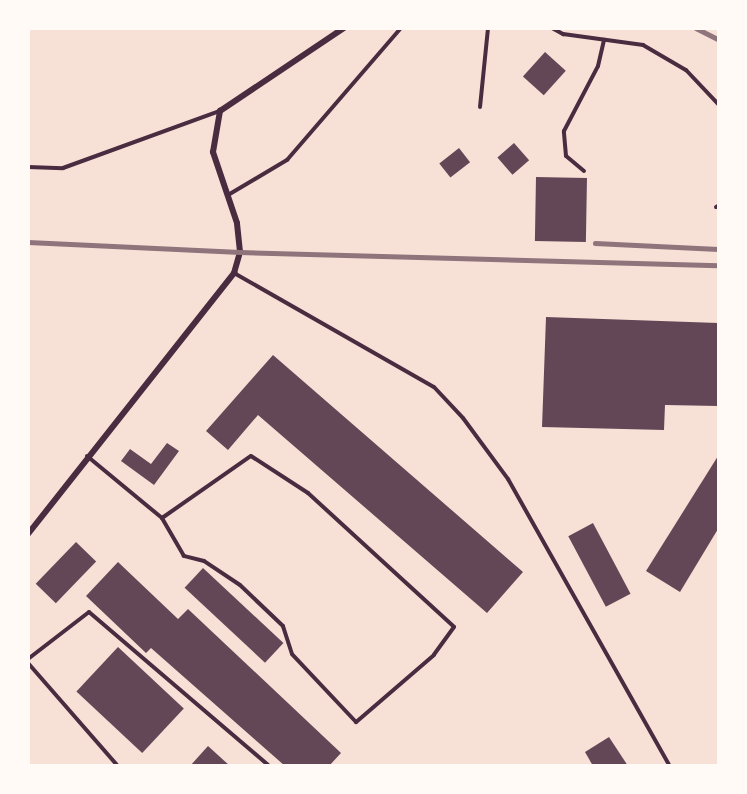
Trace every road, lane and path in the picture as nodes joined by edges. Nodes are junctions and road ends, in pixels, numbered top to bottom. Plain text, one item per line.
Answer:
1 (344, 28) edge
2 (401, 28) edge
3 (488, 28) edge
4 (552, 28) edge
5 (604, 40) junction
6 (718, 104) edge
7 (480, 107) dead end
8 (220, 111) junction
9 (28, 167) edge
10 (584, 171) dead end
11 (227, 195) junction
12 (234, 273) junction
13 (87, 456) junction
14 (162, 518) junction
15 (28, 534) edge
16 (28, 661) edge
17 (118, 765) edge
18 (269, 765) edge
19 (670, 765) edge

1 - 8 street
2 - 11 lane
3 - 7 lane
4 - 5 lane
5 - 6 lane
5 - 10 lane
8 - 9 lane
8 - 11 street
11 - 12 street
12 - 13 street
12 - 19 lane
13 - 14 lane
13 - 15 street
14 - 14 lane
16 - 17 lane
16 - 18 lane

